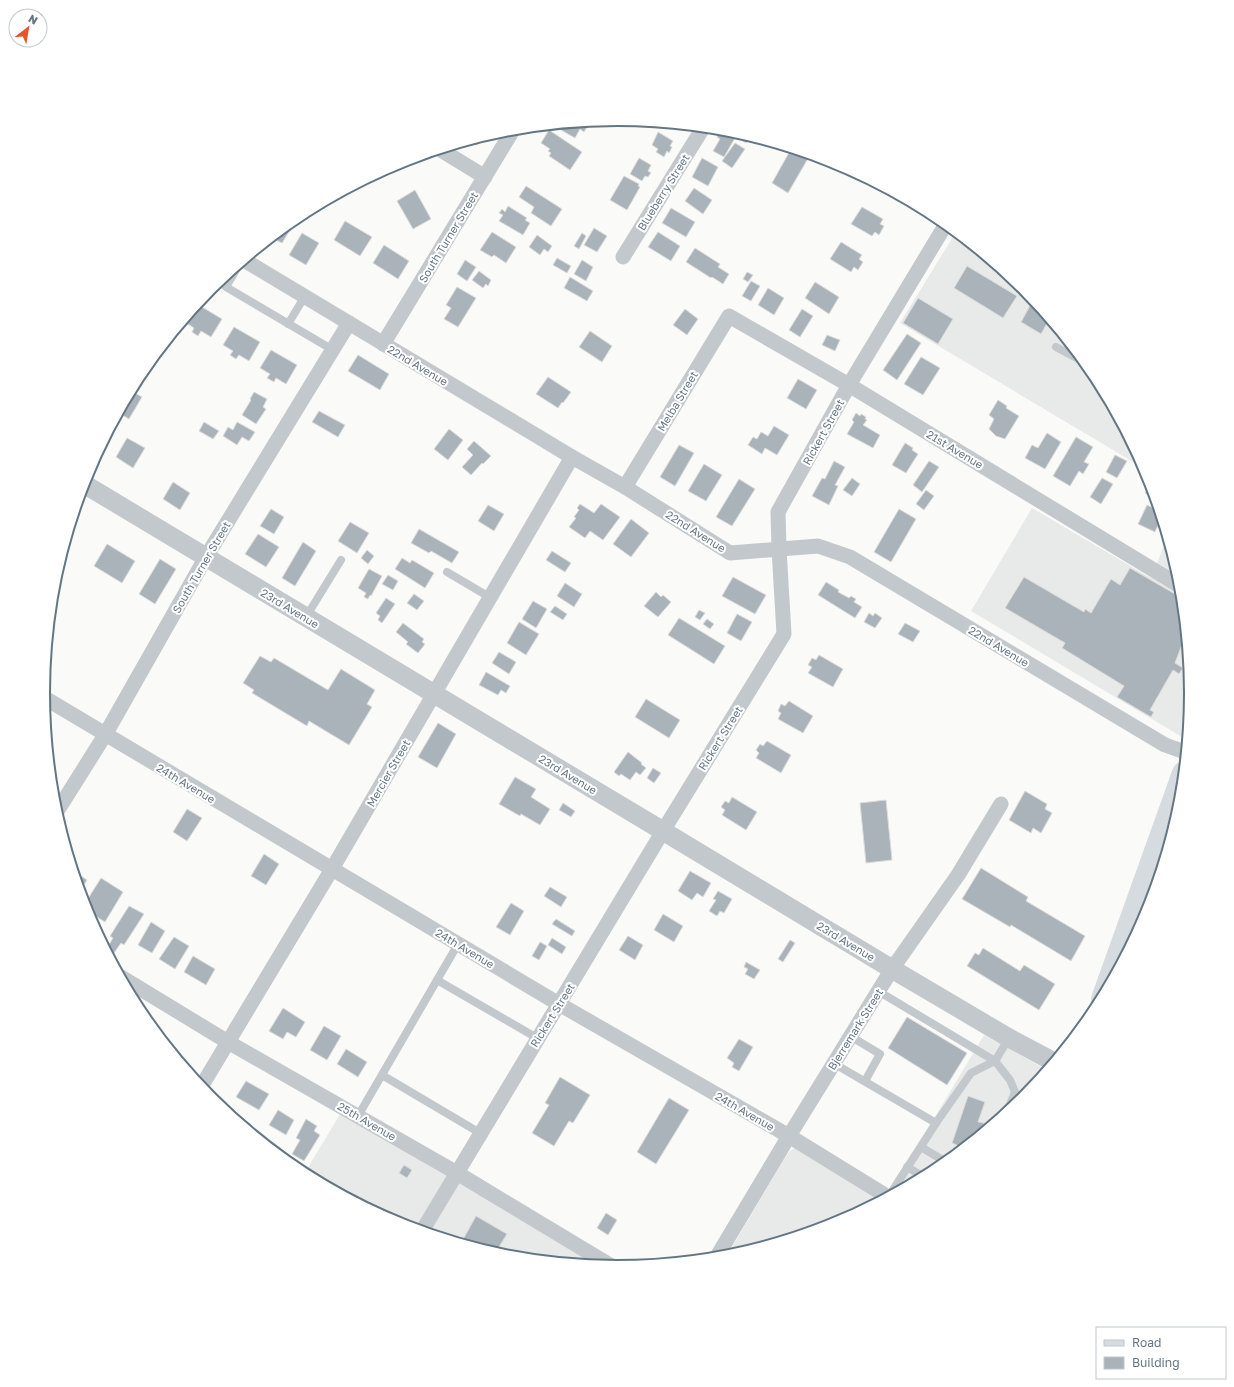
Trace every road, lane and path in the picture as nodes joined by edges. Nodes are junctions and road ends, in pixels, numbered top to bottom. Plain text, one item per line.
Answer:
1 (700, 132) edge
2 (509, 136) edge
3 (447, 153) edge
4 (485, 177) junction
5 (943, 230) edge
6 (623, 257) dead end
7 (248, 263) edge
8 (231, 279) edge
9 (305, 296) junction
10 (729, 316) joint
11 (349, 323) junction
12 (288, 324) junction
13 (383, 344) junction
14 (1056, 346) dead end
15 (333, 350) junction
16 (1072, 355) edge
17 (849, 385) junction
18 (572, 457) junction
19 (89, 487) edge
20 (625, 487) junction
21 (779, 549) junction
22 (206, 557) junction
23 (341, 560) dead end
24 (447, 572) dead end
25 (1173, 582) edge
26 (490, 598) junction
27 (306, 617) junction
28 (434, 694) junction
29 (50, 701) edge
30 (105, 735) junction
31 (1181, 751) edge
32 (1001, 804) dead end
33 (61, 805) edge
34 (1169, 823) edge
35 (663, 831) junction
36 (332, 869) junction
37 (458, 944) junction
38 (1118, 959) edge
39 (892, 969) junction
40 (437, 980) junction
41 (129, 982) edge
42 (878, 991) junction
43 (559, 1004) junction
44 (850, 1036) junction
45 (537, 1038) junction
46 (1009, 1038) junction
47 (228, 1042) junction
48 (1049, 1060) edge
49 (995, 1061) junction
50 (833, 1064) junction
51 (382, 1075) junction
52 (204, 1081) edge
53 (865, 1082) junction
54 (1012, 1100) edge
55 (358, 1116) junction
56 (936, 1123) junction
57 (480, 1133) junction
58 (789, 1136) junction
59 (921, 1147) junction
60 (941, 1159) edge
61 (907, 1167) junction
62 (457, 1173) junction
63 (918, 1174) edge
64 (894, 1188) edge
65 (884, 1193) edge
66 (425, 1226) edge
67 (720, 1251) edge
68 (601, 1260) edge

1 - 6 street, Blueberry Street
2 - 4 street, South Turner Street
3 - 4 street
4 - 13 street, South Turner Street
5 - 17 street, Rickert Street
7 - 9 street, 22nd Avenue
8 - 12 lane
9 - 11 street, 22nd Avenue
9 - 12 lane
10 - 17 street, 21st Avenue
10 - 20 street, Melba Street
11 - 13 street, 22nd Avenue
11 - 15 street, South Turner Street
12 - 15 lane
13 - 18 street, 22nd Avenue
14 - 16 lane
15 - 22 street, South Turner Street
17 - 21 street, Rickert Street
17 - 25 street, 21st Avenue
18 - 20 street, 22nd Avenue
18 - 26 street, Mercier Street
19 - 22 street, 23rd Avenue
20 - 21 street, 22nd Avenue
21 - 31 street, 22nd Avenue
21 - 35 street, Rickert Street
22 - 27 street, 23rd Avenue
22 - 30 street, South Turner Street
23 - 27 lane
24 - 26 lane
26 - 28 street, Mercier Street
27 - 28 street, 23rd Avenue
28 - 35 street, 23rd Avenue
28 - 36 street, Mercier Street
29 - 30 street, 24th Avenue
30 - 33 street, South Turner Street
30 - 36 street, 24th Avenue
32 - 39 street, Bjerremark Street
34 - 38 main road
35 - 39 street, 23rd Avenue
35 - 43 street, Rickert Street
36 - 37 street, 24th Avenue
36 - 47 street, Mercier Street
37 - 40 lane
37 - 43 street, 24th Avenue
39 - 42 street, Bjerremark Street
39 - 46 street, 23rd Avenue
40 - 45 lane
40 - 51 lane
41 - 47 street, 25th Avenue
42 - 44 street, Bjerremark Street
42 - 49 lane
43 - 45 street, Rickert Street
43 - 58 street, 24th Avenue
44 - 50 street, Bjerremark Street
44 - 53 lane
45 - 57 street, Rickert Street
46 - 48 street, 23rd Avenue
46 - 49 lane
47 - 52 street, Mercier Street
47 - 55 street, 25th Avenue
49 - 54 lane
49 - 56 lane
50 - 53 lane
50 - 58 street, Bjerremark Street
51 - 55 lane
51 - 57 lane
53 - 56 lane
55 - 62 street, 25th Avenue
56 - 59 lane
57 - 62 street, Rickert Street
58 - 65 street, 24th Avenue
58 - 67 street, Bjerremark Street
59 - 60 lane
59 - 61 lane
61 - 63 lane
61 - 64 lane
62 - 66 street, Rickert Street
62 - 68 street, 25th Avenue

